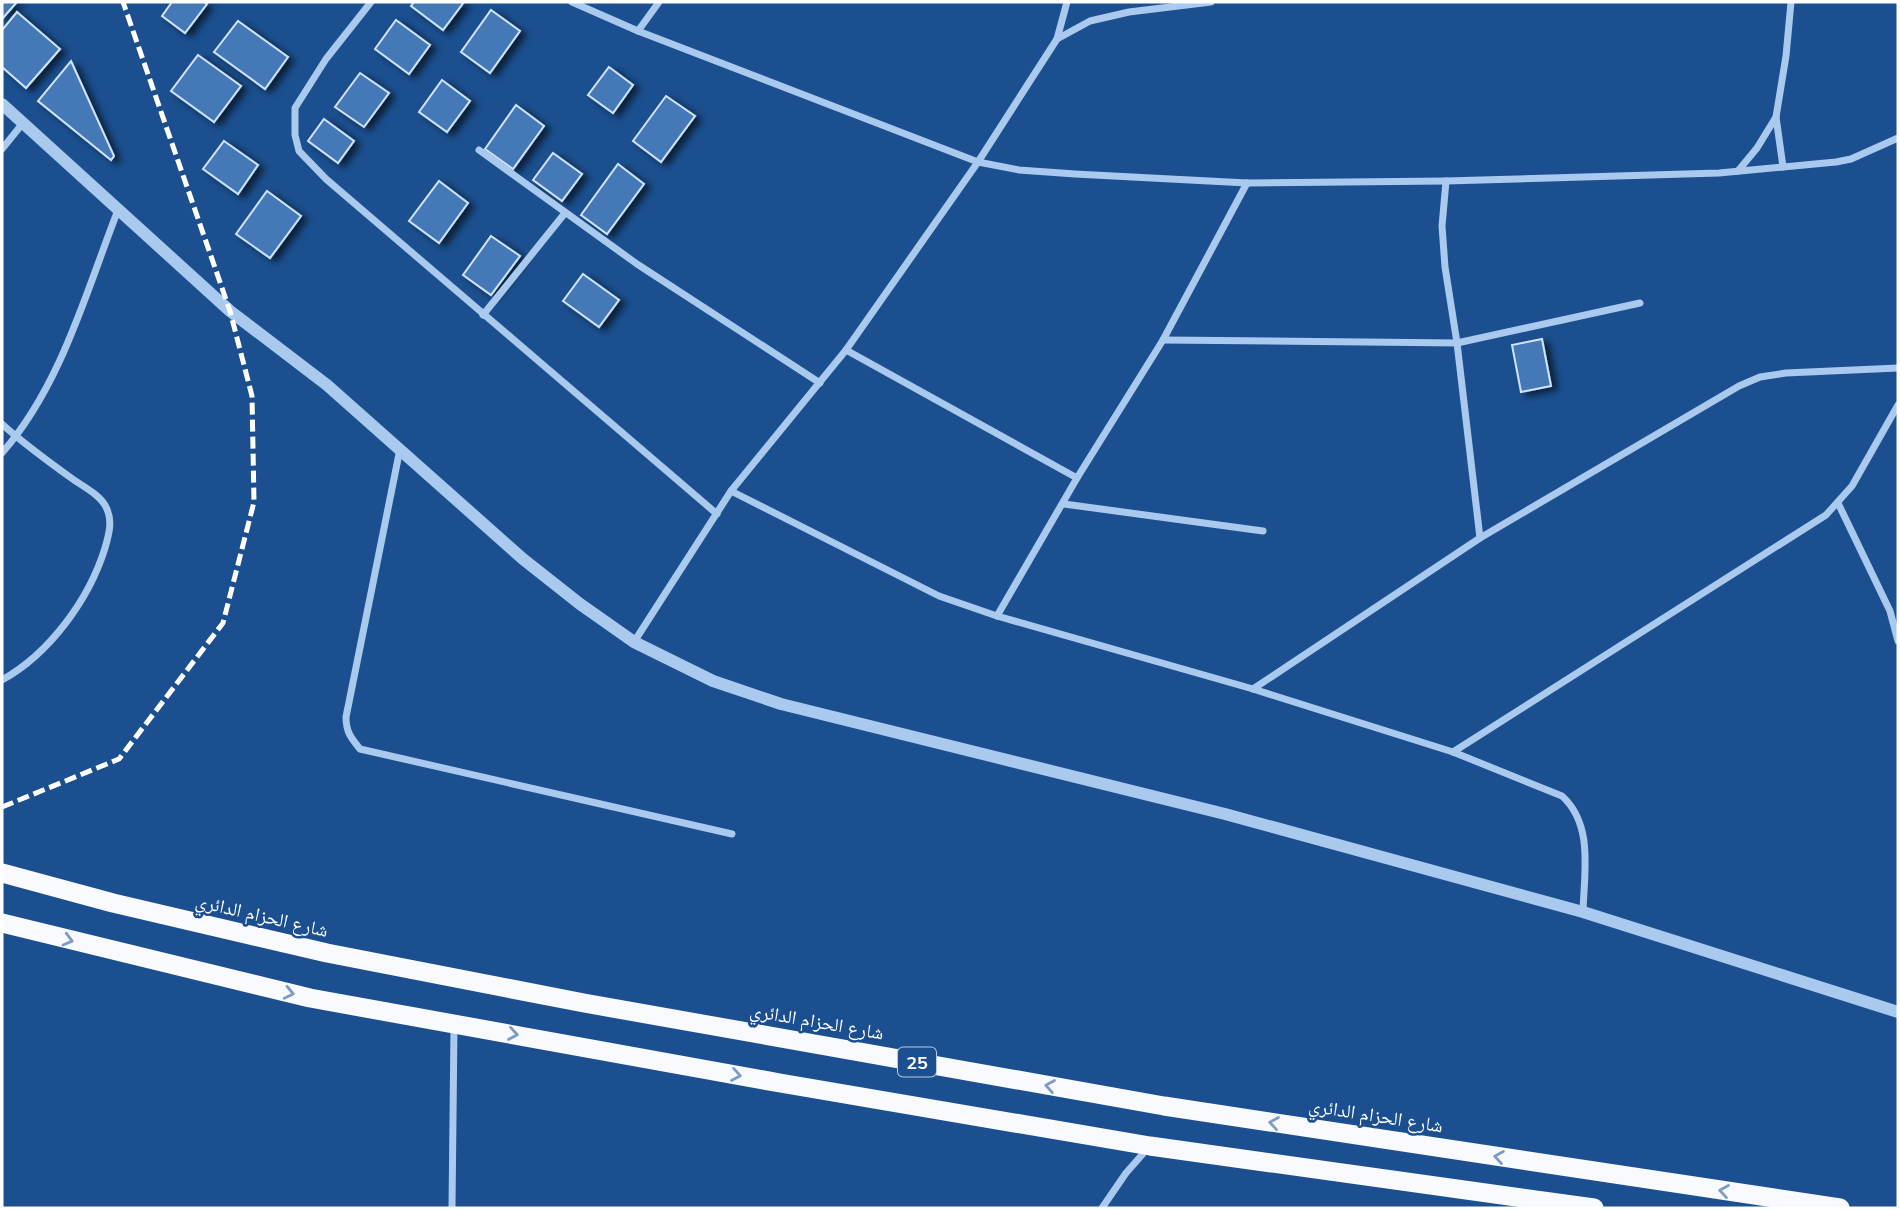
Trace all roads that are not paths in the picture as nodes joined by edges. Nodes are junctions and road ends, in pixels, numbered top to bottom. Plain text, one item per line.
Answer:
1 (371, 2) edge
2 (572, 2) edge
3 (659, 2) edge
4 (1067, 2) edge
5 (1211, 2) edge
6 (1791, 2) edge
7 (638, 31) junction
8 (1057, 39) junction
9 (2, 104) edge
10 (1776, 117) junction
11 (23, 123) junction
12 (1898, 138) edge
13 (2, 149) edge
14 (479, 150) dead end
15 (978, 162) junction
16 (1783, 167) junction
17 (1738, 171) junction
18 (1446, 181) junction
19 (1247, 183) junction
20 (118, 209) junction
21 (565, 213) junction
22 (1640, 303) dead end
23 (483, 315) junction
24 (1163, 340) junction
25 (1457, 343) junction
26 (846, 350) junction
27 (1898, 368) edge
28 (820, 383) junction
29 (1898, 405) edge
30 (2, 424) edge
31 (16, 437) junction
32 (400, 448) junction
33 (2, 453) edge
34 (1077, 478) junction
35 (731, 491) junction
36 (1838, 503) junction
37 (1063, 504) junction
38 (717, 514) junction
39 (1263, 531) dead end
40 (1480, 538) junction
41 (998, 616) junction
42 (1898, 641) edge
43 (634, 642) junction
44 (2, 680) edge
45 (1253, 689) junction
46 (1453, 752) junction
47 (732, 834) dead end
48 (2, 873) edge
49 (1583, 912) junction
50 (2, 923) edge
51 (1898, 1012) edge
52 (454, 1023) junction
53 (1150, 1146) junction
54 (452, 1208) edge
55 (1102, 1208) edge
56 (1594, 1208) edge
57 (1840, 1208) edge

1 - 23 street
2 - 7 street
3 - 7 street
4 - 8 street
5 - 8 street
6 - 10 street
7 - 15 street
8 - 15 street
9 - 11 street
10 - 16 street
10 - 17 street
11 - 13 street
11 - 20 street
12 - 16 street
14 - 21 street
15 - 19 street
15 - 26 street
16 - 17 street
17 - 18 street
18 - 19 street
18 - 25 street
19 - 24 street
20 - 31 street
20 - 32 street
21 - 23 street
21 - 28 street
22 - 25 street
23 - 38 street
24 - 25 street
24 - 34 street
25 - 40 street
26 - 28 street
26 - 34 street
27 - 40 street
28 - 35 street
29 - 36 street
30 - 31 street
31 - 33 street
31 - 44 street
32 - 43 street
32 - 47 street
34 - 37 street
35 - 38 street
35 - 41 street
36 - 42 street
36 - 46 street
37 - 39 street
37 - 41 street
38 - 43 street
40 - 45 street
41 - 45 street
43 - 49 street
45 - 46 street
46 - 49 street
57 -> 48 highway, شارع الحزام الدائري / 25
49 - 51 street
50 -> 52 highway, 25
52 -> 53 highway, 25
52 - 54 street
53 - 55 street
53 - 56 highway, 25

